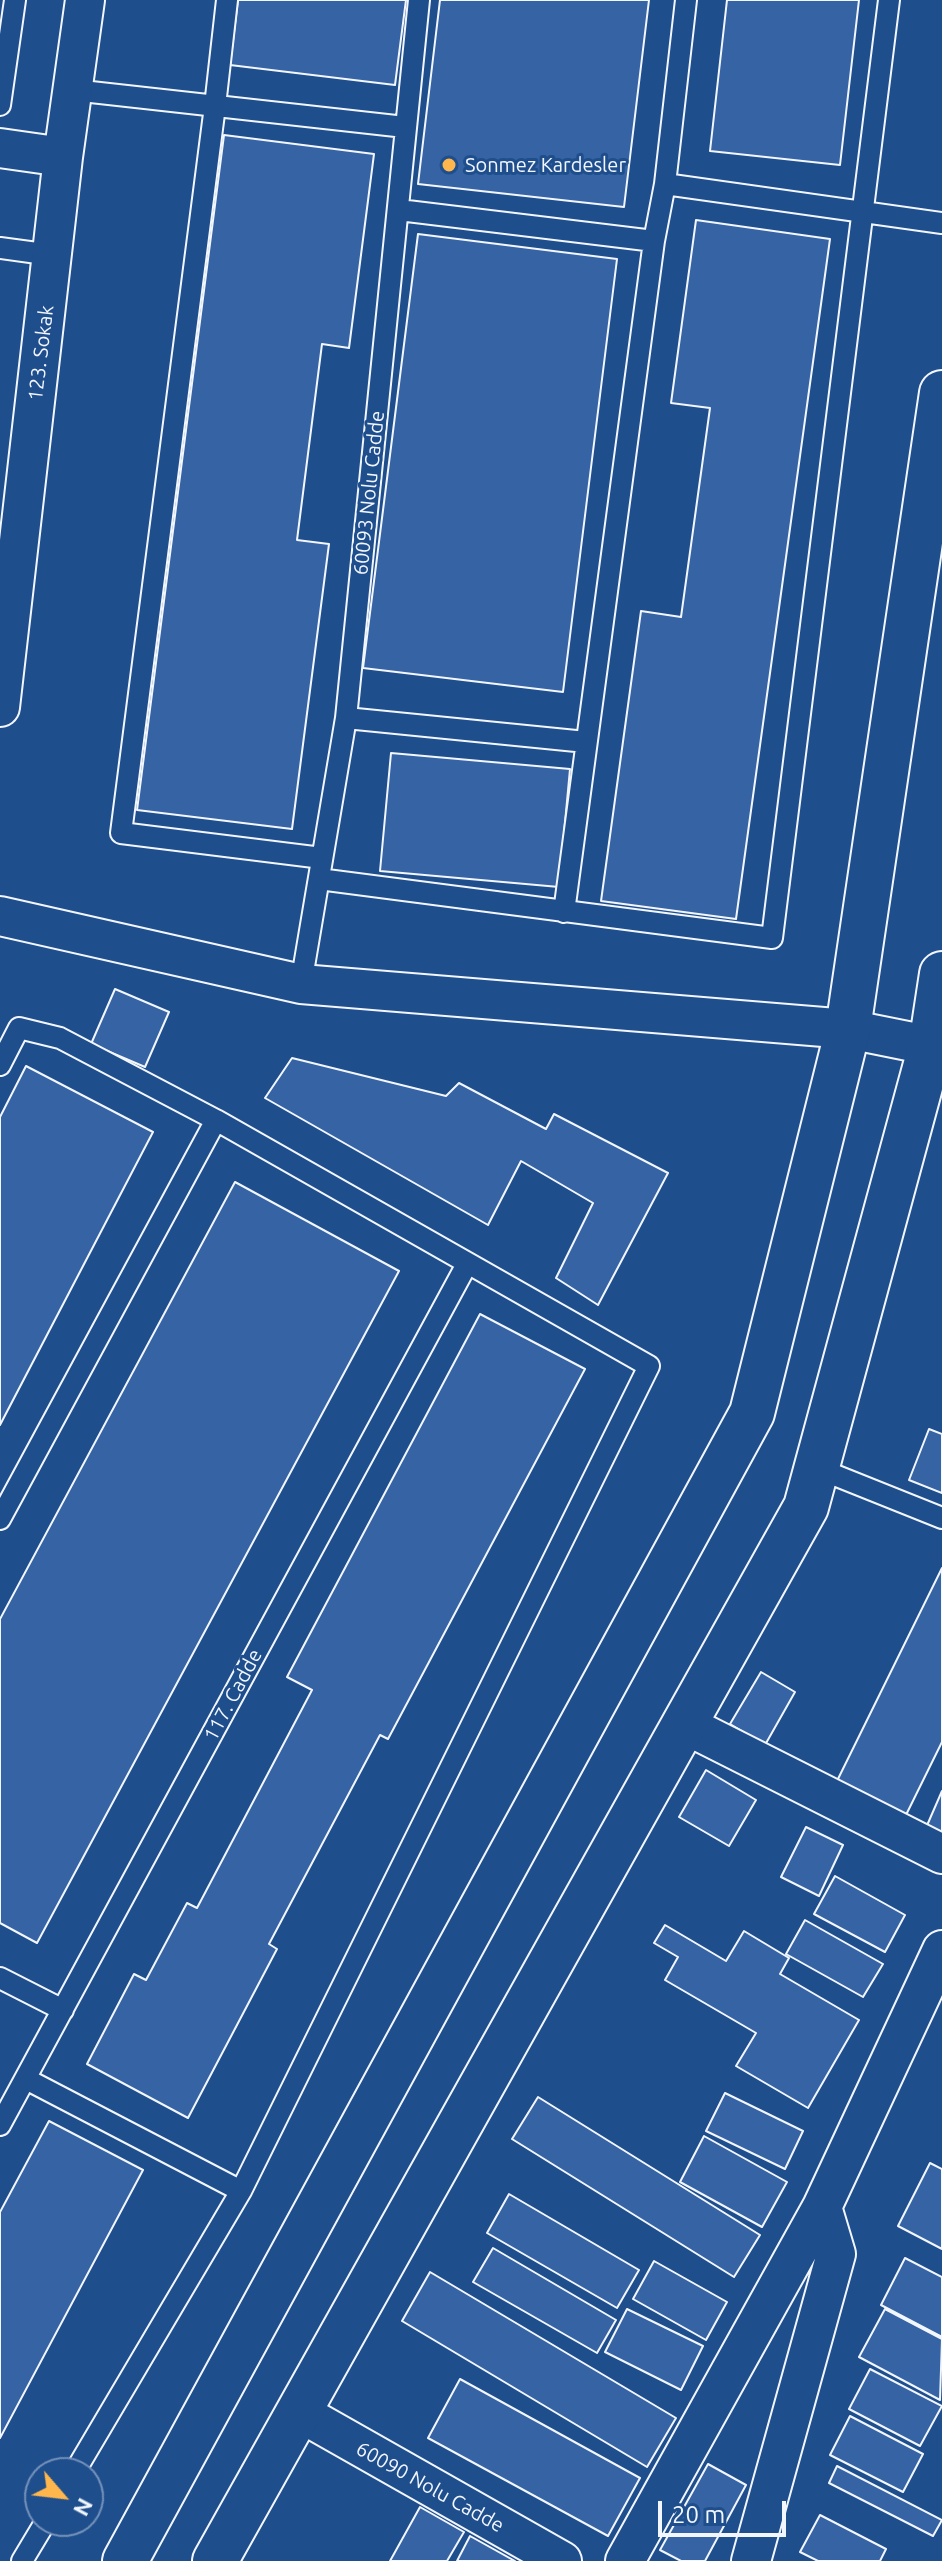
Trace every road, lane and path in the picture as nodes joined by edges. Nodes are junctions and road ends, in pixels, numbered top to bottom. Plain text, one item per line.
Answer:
1 (15, 0) edge
2 (85, 0) edge
3 (227, 0) edge
4 (419, 0) edge
5 (686, 0) edge
6 (889, 0) edge
7 (73, 90) junction
8 (1, 92) edge
9 (215, 106) junction
10 (405, 127) junction
11 (0, 148) edge
12 (63, 157) junction
13 (665, 184) junction
14 (399, 210) junction
15 (862, 212) junction
16 (942, 223) edge
17 (654, 241) junction
18 (0, 248) edge
19 (52, 255) junction
20 (942, 393) edge
21 (2, 658) edge
22 (0, 707) edge
23 (346, 718) junction
24 (586, 742) junction
25 (320, 868) junction
26 (564, 912) junction
27 (0, 916) edge
28 (942, 974) edge
29 (301, 984) junction
30 (848, 1029) junction
31 (936, 1047) edge
32 (0, 1065) edge
33 (216, 1120) junction
34 (467, 1264) junction
35 (817, 1468) junction
36 (942, 1518) edge
37 (0, 1519) edge
38 (684, 1724) junction
39 (942, 1854) edge
40 (942, 1950) edge
41 (0, 1978) edge
42 (63, 2010) junction
43 (26, 2079) junction
44 (0, 2125) edge
45 (241, 2191) junction
46 (822, 2207) junction
47 (299, 2412) junction
48 (83, 2457) edge
49 (36, 2537) edge
50 (22, 2561) edge
51 (125, 2561) edge
52 (215, 2561) edge
53 (562, 2561) edge
54 (625, 2561) edge
55 (751, 2561) edge

1 - 8 lane
2 - 7 street, 123. Sokak
3 - 9 lane
4 - 10 lane, 60093 Nolu Cadde
5 - 13 lane
6 - 15 lane
7 - 9 lane
7 - 12 street, 123. Sokak
9 - 10 lane
9 - 25 lane
10 - 14 lane, 60093 Nolu Cadde
11 - 12 street
12 - 19 street, 123. Sokak
13 - 15 lane
13 - 17 lane
14 - 17 lane
14 - 23 lane, 60093 Nolu Cadde
15 - 16 lane
15 - 26 lane
17 - 24 lane
18 - 19 lane
19 - 21 street, 123. Sokak
20 - 30 street
21 - 22 street, 123. Sokak
23 - 24 lane
23 - 25 lane, 60093 Nolu Cadde
24 - 26 lane
25 - 26 lane
25 - 29 lane, 60093 Nolu Cadde
27 - 29 street
28 - 31 street
29 - 30 street
30 - 31 street
30 - 51 street
31 - 35 street
32 - 33 lane
33 - 34 lane
33 - 37 lane
34 - 42 lane, 117. Cadde
34 - 45 lane
35 - 36 lane
35 - 38 street
38 - 39 street
38 - 47 street
40 - 46 street
41 - 42 lane
42 - 43 lane, 117. Cadde
43 - 44 lane, 117. Cadde
43 - 45 lane
45 - 48 lane
46 - 54 street
46 - 55 street
47 - 52 street
47 - 53 street, 60090 Nolu Cadde
49 - 50 lane

